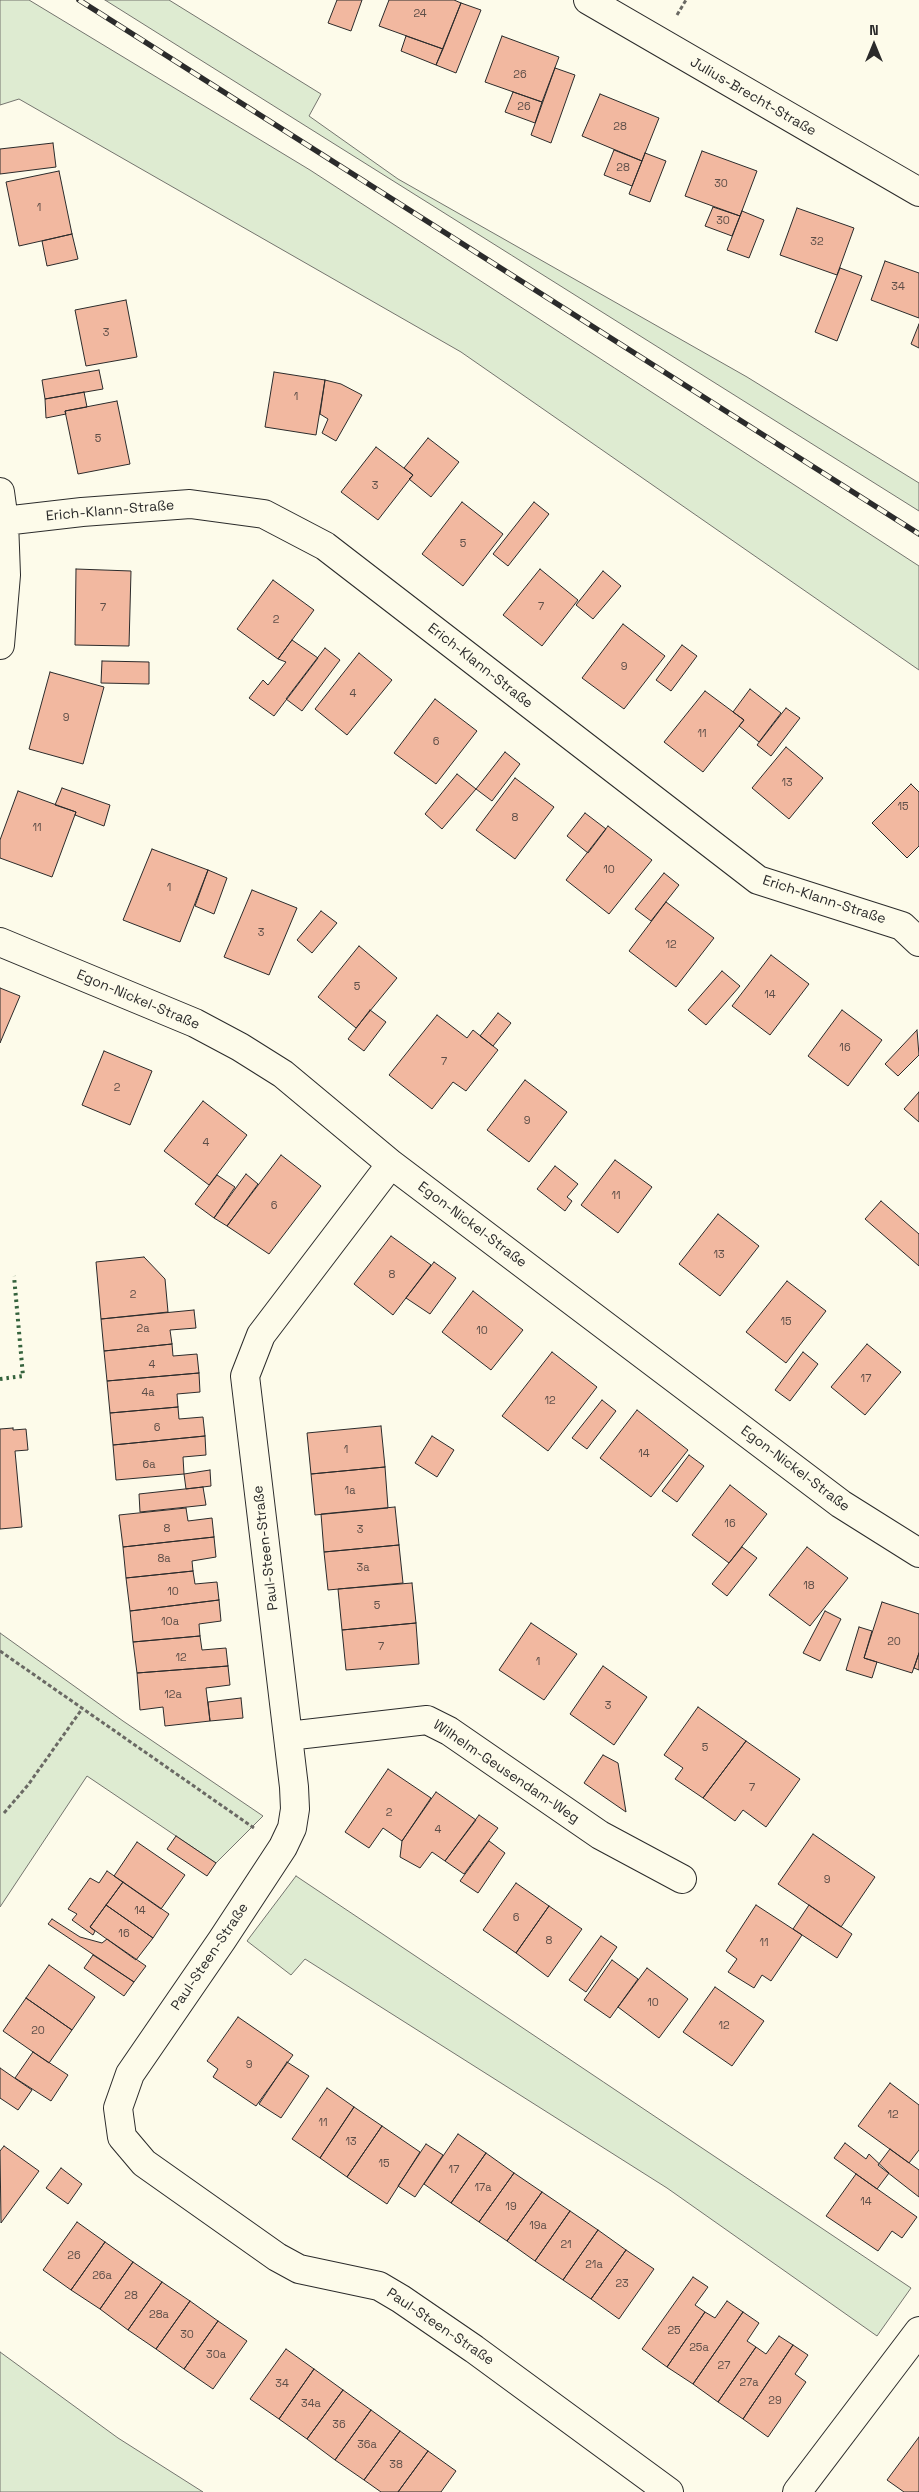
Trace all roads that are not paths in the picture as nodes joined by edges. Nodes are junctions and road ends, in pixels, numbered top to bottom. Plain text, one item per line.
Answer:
1 (588, 0) edge
2 (919, 192) edge
3 (0, 492) edge
4 (4, 521) junction
5 (0, 645) edge
6 (0, 942) edge
7 (919, 942) edge
8 (391, 1164) junction
9 (919, 1552) edge
10 (288, 1736) junction
11 (682, 1879) dead end
12 (919, 2331) edge
13 (669, 2492) edge
14 (797, 2492) edge

1 - 2 street, Julius-Brecht-Straße
3 - 4 street
4 - 5 street
4 - 7 street, Erich-Klann-Straße
6 - 8 street, Egon-Nickel-Straße
8 - 9 street, Egon-Nickel-Straße
8 - 10 street, Paul-Steen-Straße
10 - 11 street, Wilhelm-Geusendam-Weg
10 - 13 street, Paul-Steen-Straße
12 - 14 street

